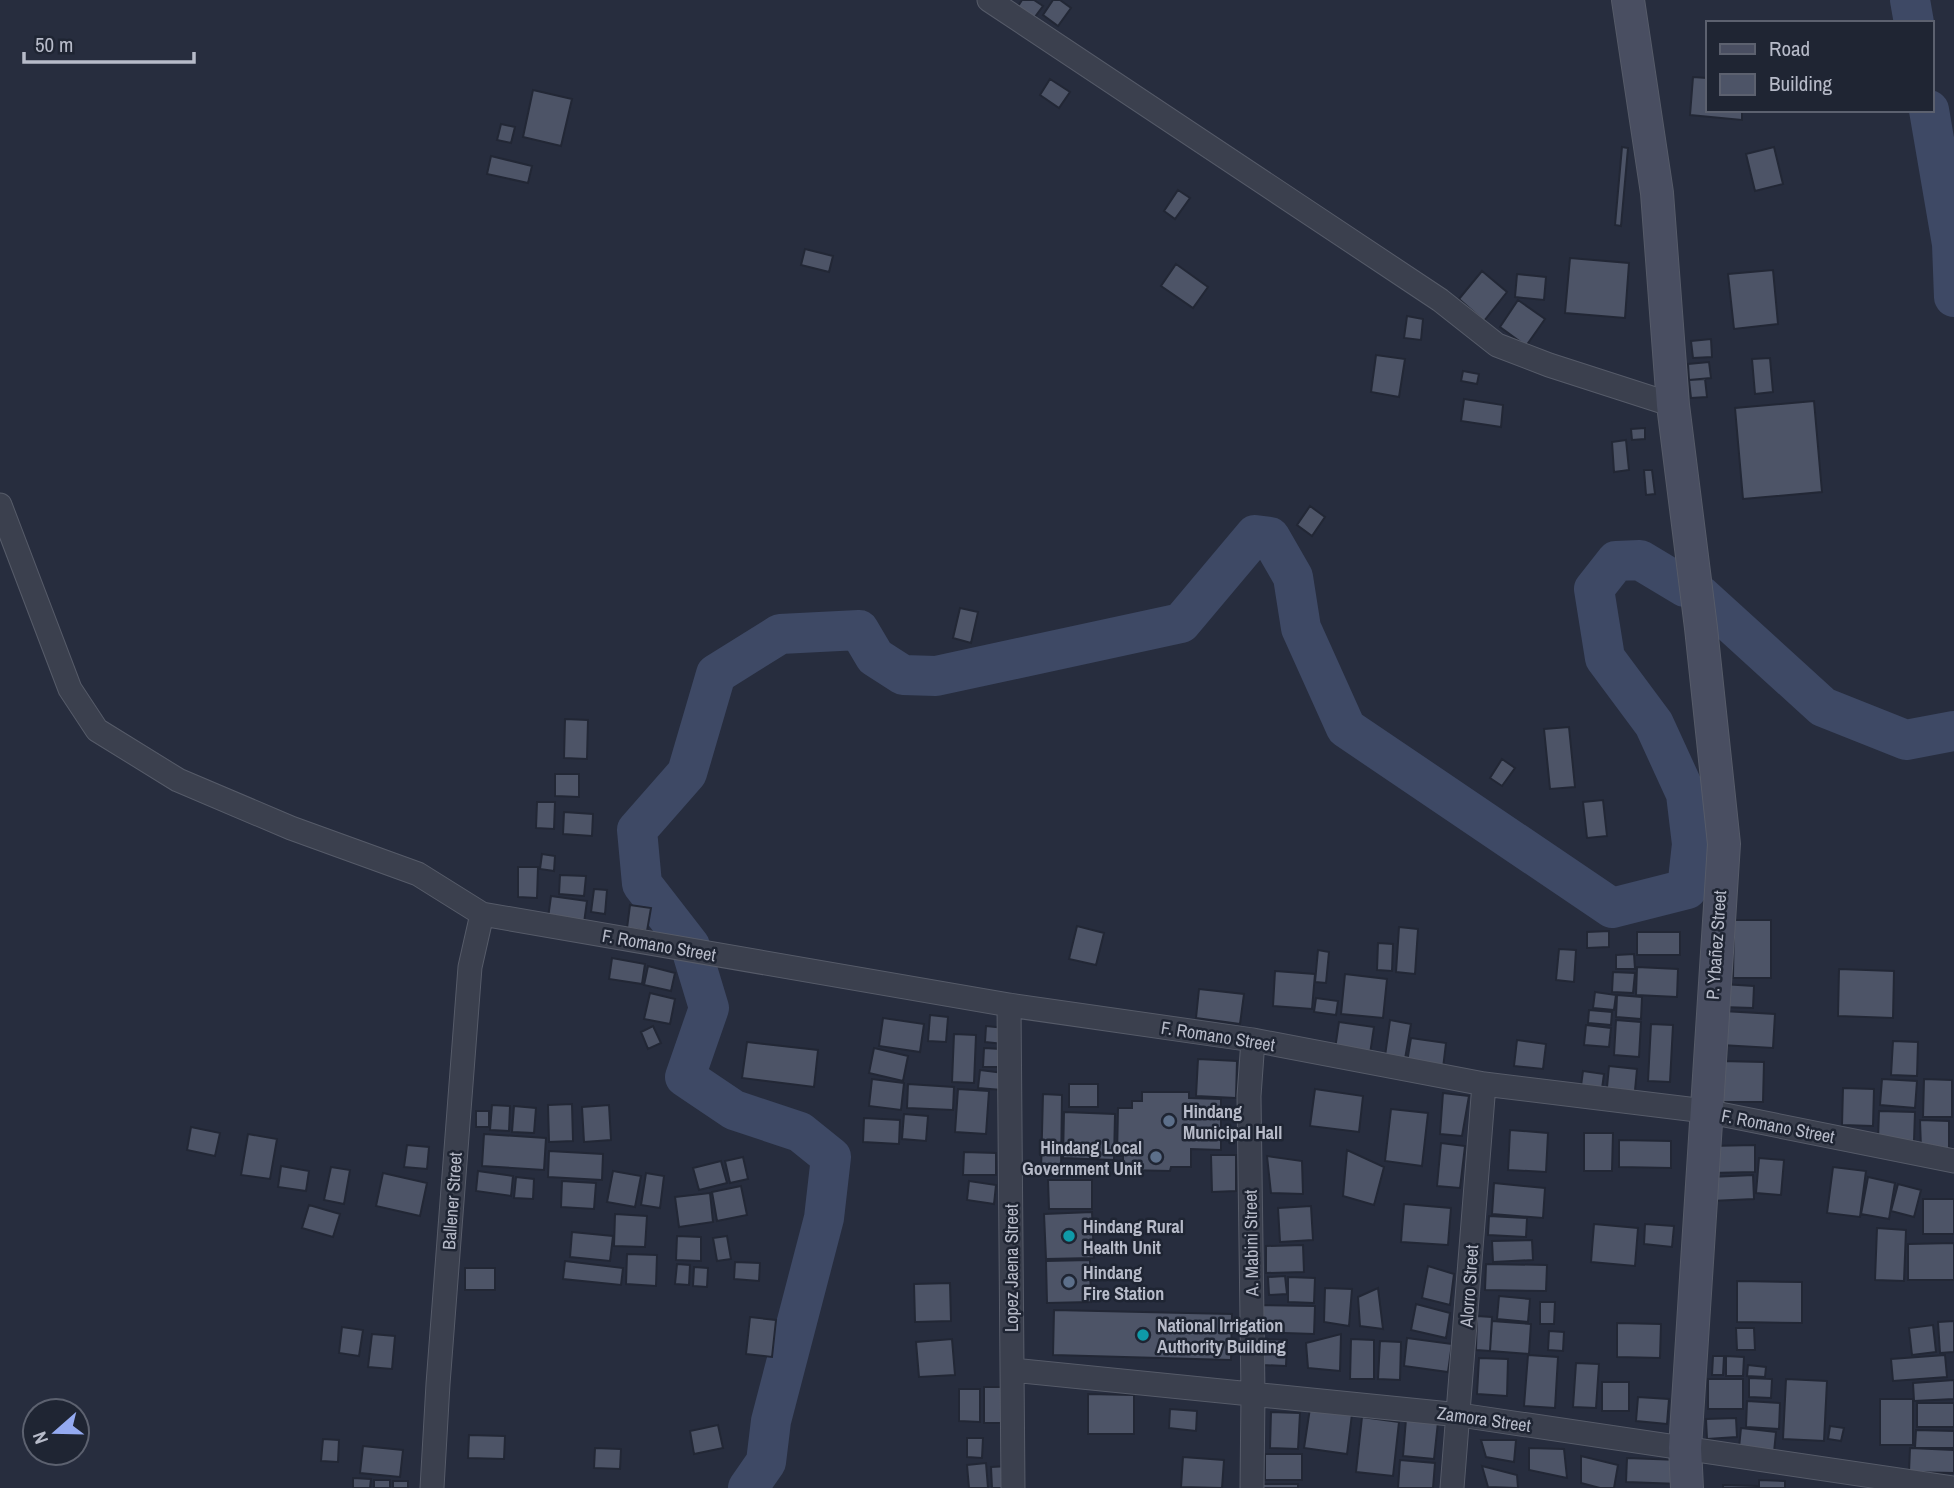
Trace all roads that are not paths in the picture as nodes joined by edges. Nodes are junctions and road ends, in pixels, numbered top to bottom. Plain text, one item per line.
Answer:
1 (989, 0) edge
2 (1628, 0) edge
3 (1674, 405) junction
4 (0, 505) edge
5 (482, 914) junction
6 (1009, 1005) junction
7 (1253, 1040) junction
8 (1484, 1084) junction
9 (1705, 1111) junction
10 (1954, 1161) edge
11 (1012, 1370) junction
12 (1253, 1394) junction
13 (1460, 1415) junction
14 (1685, 1448) junction
15 (432, 1488) edge
16 (1013, 1488) edge
17 (1252, 1488) edge
18 (1452, 1488) edge
19 (1687, 1488) edge
20 (1953, 1488) edge

1 - 3 street
2 - 3 street, P. Ybañez Street
3 - 9 street, P. Ybañez Street
4 - 5 street
5 - 6 street, F. Romano Street
5 - 15 street, Ballener Street
6 - 7 street, F. Romano Street
6 - 11 street, Lopez Jaena Street
7 - 8 street, F. Romano Street
7 - 12 street, A. Mabini Street
8 - 9 street, F. Romano Street
8 - 13 street, Alorro Street
9 - 10 street, F. Romano Street
9 - 14 street, P. Ybañez Street
11 - 12 street, Zamora Street
11 - 16 street, Lopez Jaena Street
12 - 13 street, Zamora Street
12 - 17 street, A. Mabini Street
13 - 14 street, Zamora Street
13 - 18 street, Alorro Street
14 - 19 street, P. Ybañez Street
14 - 20 street, Zamora Street

